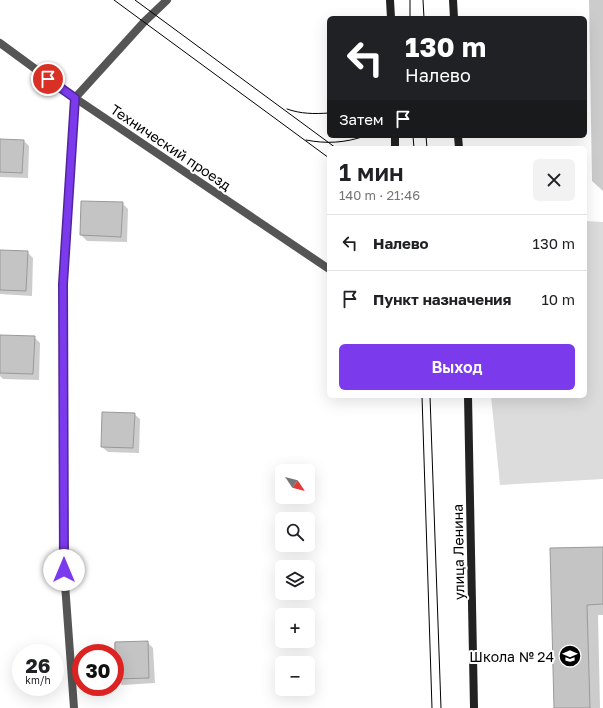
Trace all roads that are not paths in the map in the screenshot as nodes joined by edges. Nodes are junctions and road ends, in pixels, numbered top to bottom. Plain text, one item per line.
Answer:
1 (167, 0) edge
2 (390, 0) edge
3 (453, 0) edge
4 (391, 16) edge
5 (454, 16) edge
6 (0, 43) edge
7 (75, 98) junction
8 (327, 268) edge
9 (468, 398) edge
10 (74, 708) edge
11 (474, 708) edge

1 - 7 street
2 - 4 main road
3 - 5 main road
6 - 7 street, Технический проезд
7 - 8 street, Технический проезд
7 - 10 street
9 - 11 main road, улица Ленина

